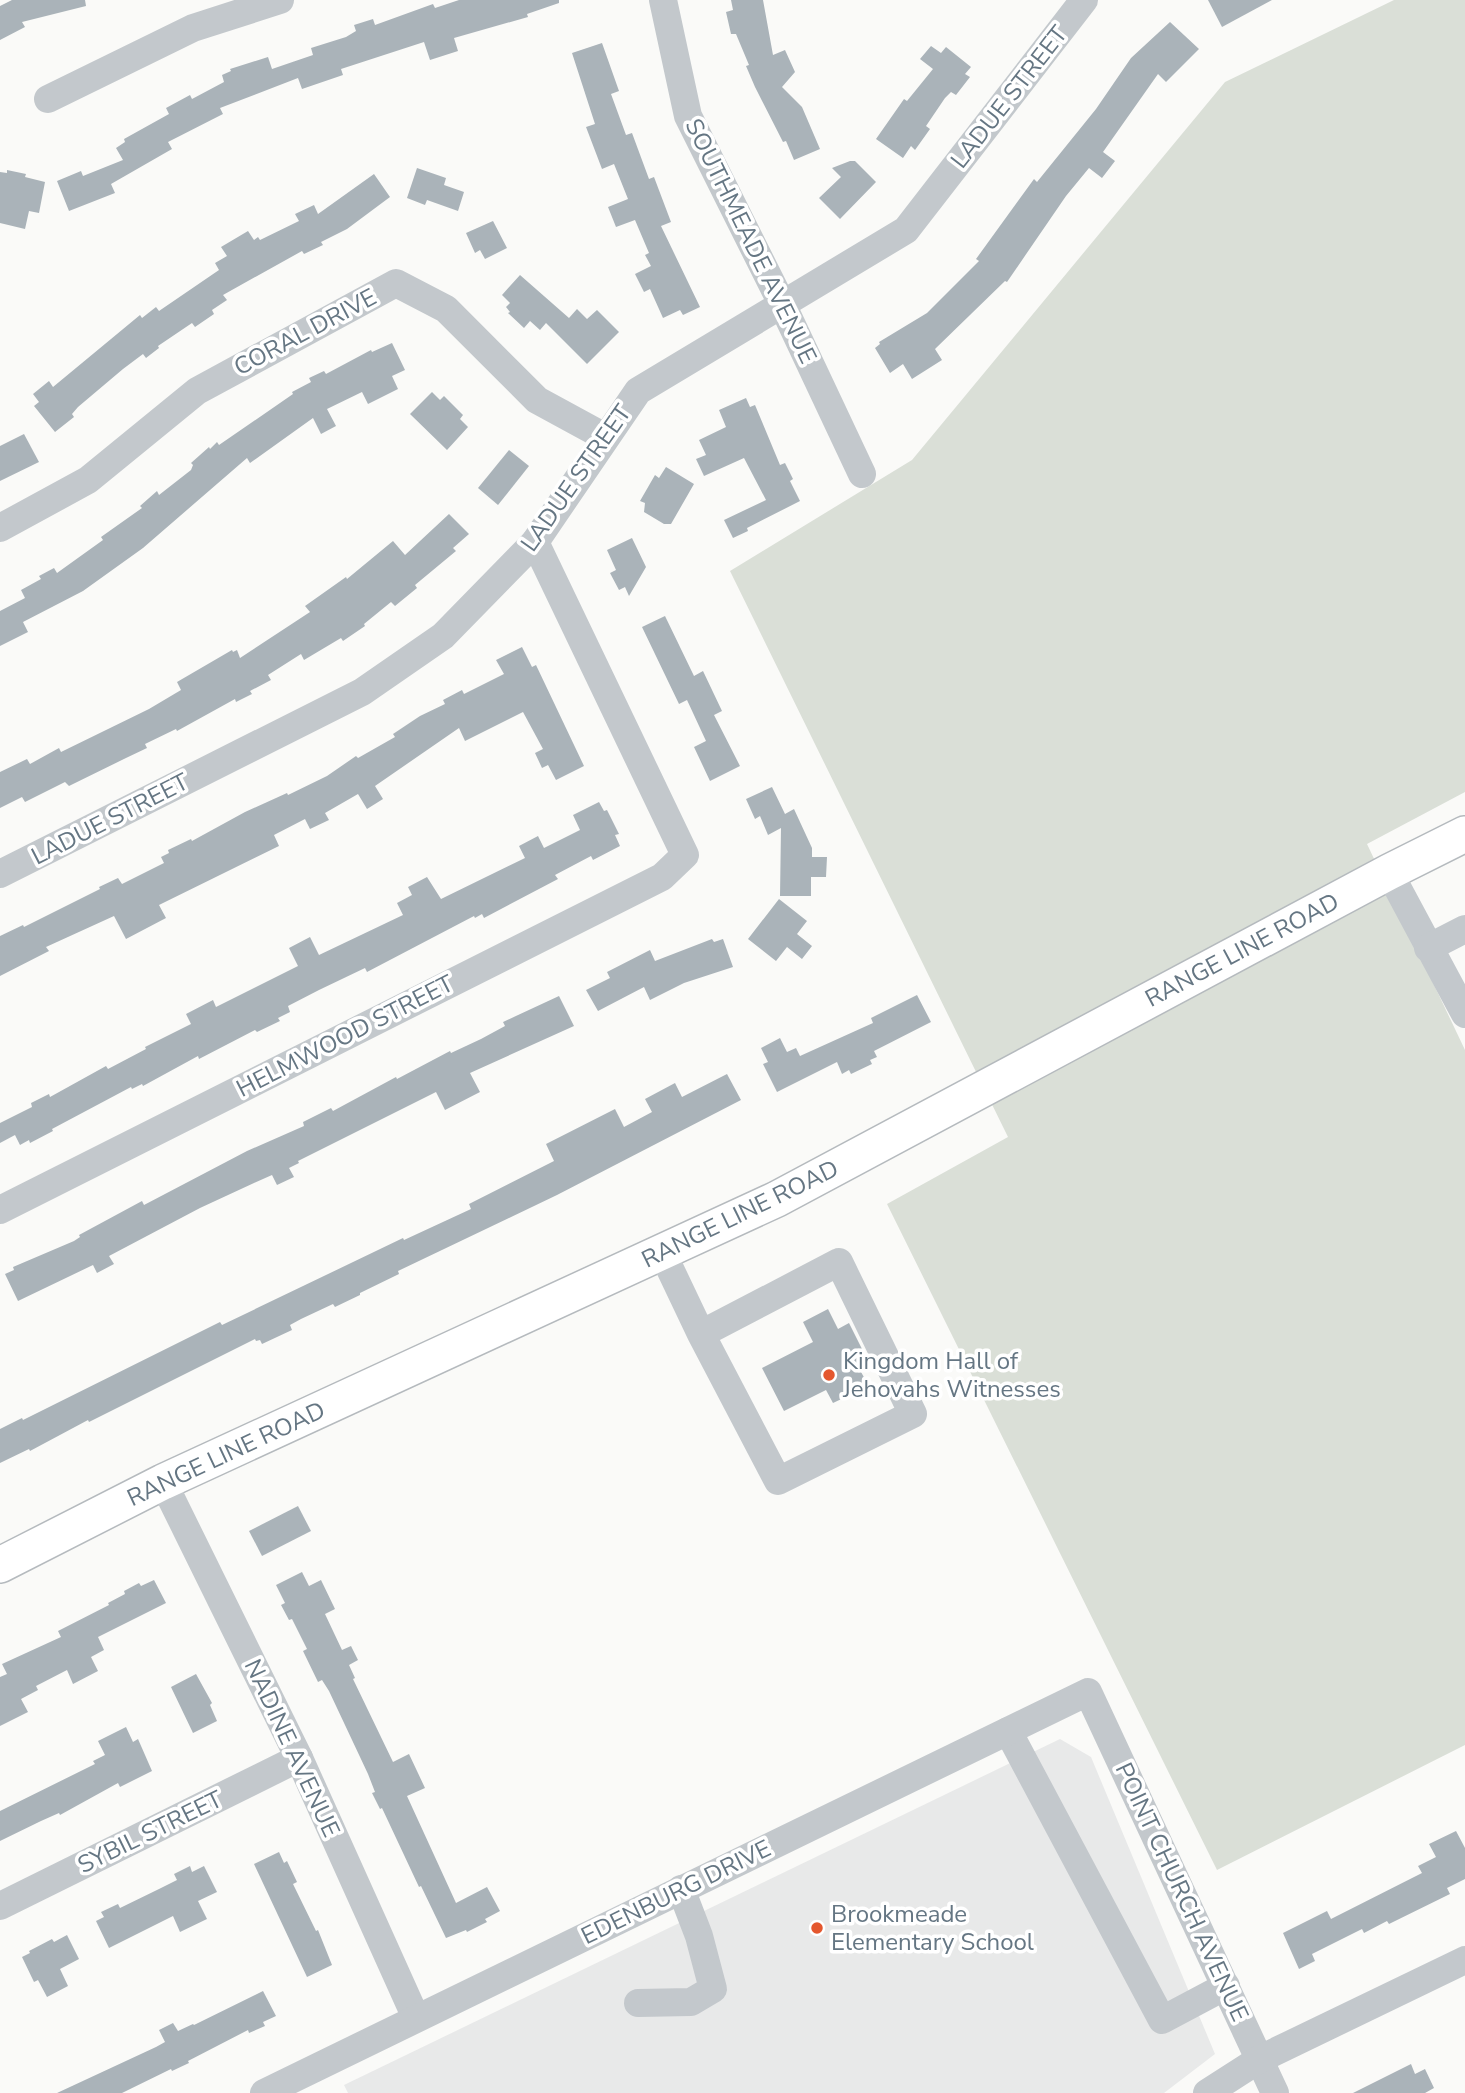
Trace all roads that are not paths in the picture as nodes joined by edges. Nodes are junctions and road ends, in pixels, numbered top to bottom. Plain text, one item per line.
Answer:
1 (281, 0) edge
2 (663, 0) edge
3 (1084, 0) edge
4 (48, 99) dead end
5 (782, 304) junction
6 (604, 437) junction
7 (862, 474) dead end
8 (0, 528) edge
9 (535, 542) junction
10 (1465, 834) edge
11 (1389, 872) junction
12 (0, 874) edge
13 (1465, 929) edge
14 (1428, 948) junction
15 (1465, 1014) edge
16 (0, 1210) edge
17 (662, 1252) junction
18 (701, 1334) junction
19 (163, 1482) junction
20 (0, 1564) edge
21 (1088, 1692) joint
22 (1008, 1731) junction
23 (299, 1758) junction
24 (681, 1889) junction
25 (0, 1906) edge
26 (1465, 1960) edge
27 (1226, 1986) junction
28 (638, 2003) dead end
29 (416, 2018) junction
30 (1260, 2059) junction
31 (264, 2093) edge
32 (1207, 2093) edge
33 (1275, 2093) edge

1 - 4 street
2 - 5 street, SOUTHMEADE AVENUE
3 - 5 street, LADUE STREET
5 - 6 street, LADUE STREET
5 - 7 street, SOUTHMEADE AVENUE
6 - 8 street, CORAL DRIVE
6 - 9 street, LADUE STREET
9 - 12 street, LADUE STREET
9 - 16 street, HELMWOOD STREET
10 - 11 main road, RANGE LINE ROAD
11 - 14 street
11 - 17 main road, RANGE LINE ROAD
13 - 14 street
14 - 15 street
17 - 18 street
17 - 19 main road, RANGE LINE ROAD
18 - 18 street
19 - 20 main road, RANGE LINE ROAD
19 - 23 street, NADINE AVENUE
21 - 22 street, EDENBURG DRIVE
21 - 27 street, POINT CHURCH AVENUE
22 - 24 street, EDENBURG DRIVE
22 - 27 street
23 - 25 street, SYBIL STREET
23 - 29 street, NADINE AVENUE
24 - 28 street
24 - 29 street, EDENBURG DRIVE
26 - 30 street
27 - 30 street, POINT CHURCH AVENUE
29 - 31 street, EDENBURG DRIVE
30 - 32 street
30 - 33 street, POINT CHURCH AVENUE

